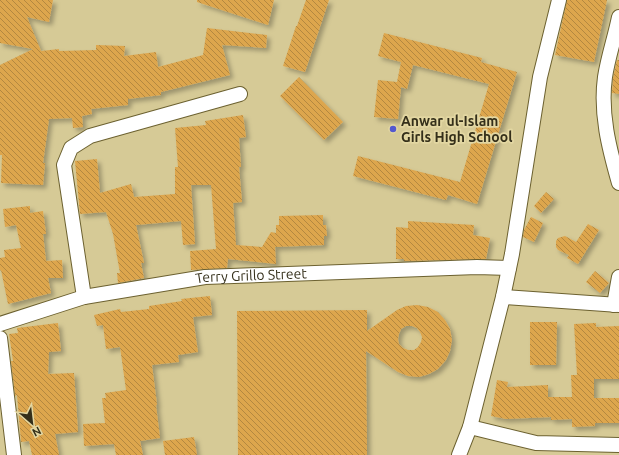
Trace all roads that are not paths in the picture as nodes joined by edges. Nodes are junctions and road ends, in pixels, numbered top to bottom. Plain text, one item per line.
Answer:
1 (559, 0) edge
2 (619, 17) edge
3 (240, 94) dead end
4 (619, 183) edge
5 (509, 268) junction
6 (619, 277) edge
7 (84, 297) junction
8 (504, 297) junction
9 (616, 305) edge
10 (0, 324) edge
11 (0, 338) edge
12 (470, 427) junction
13 (619, 445) edge
14 (535, 449) edge
15 (14, 455) edge
16 (459, 455) edge

1 - 5 street
2 - 4 street
3 - 7 street
5 - 7 street, Terry Grillo Street
5 - 8 street
6 - 9 street
7 - 10 street, Terry Grillo Street
8 - 9 street
8 - 12 street
11 - 15 street
12 - 14 street
12 - 16 street
13 - 14 street

